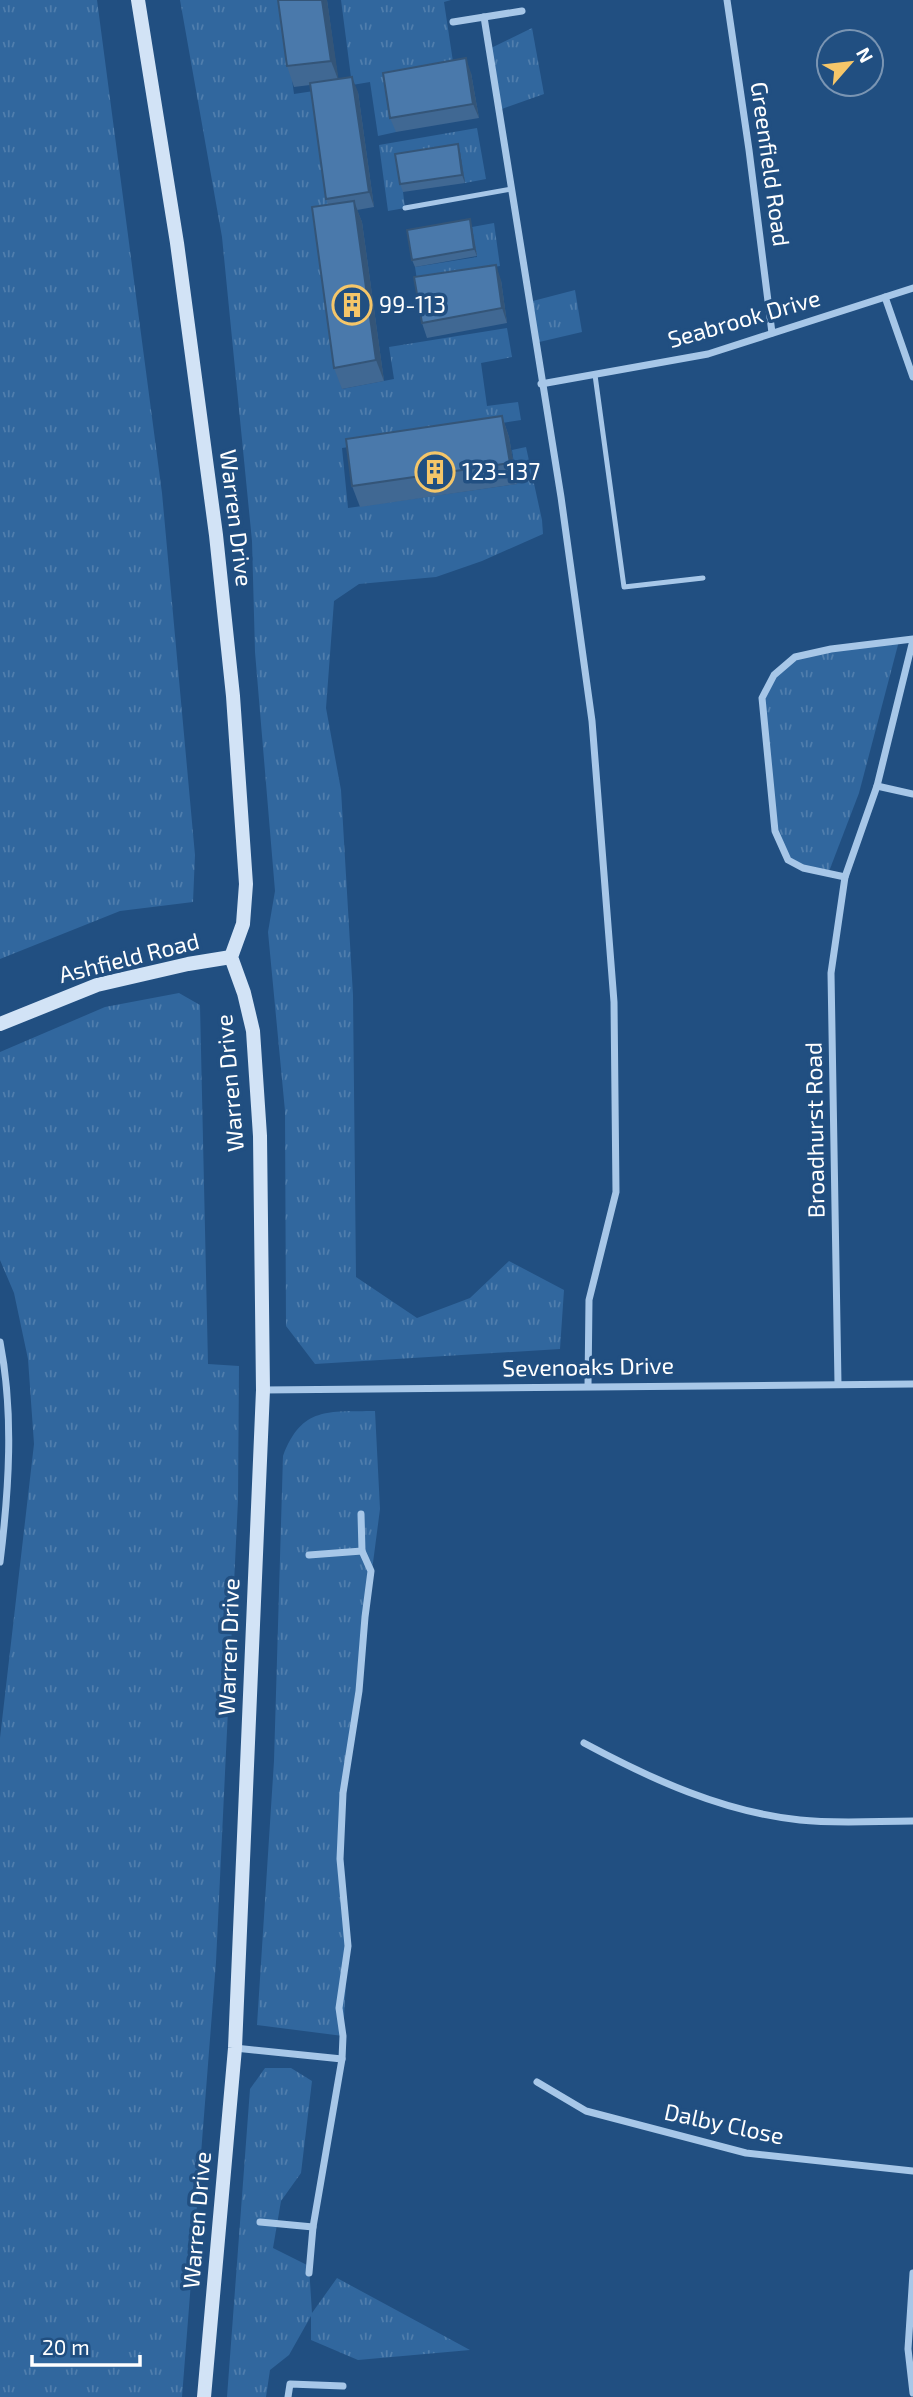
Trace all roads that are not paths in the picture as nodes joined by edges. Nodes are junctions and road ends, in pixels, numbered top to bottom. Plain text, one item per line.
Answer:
1 (138, 0) edge
2 (727, 0) edge
3 (522, 11) dead end
4 (484, 17) junction
5 (453, 22) dead end
6 (511, 189) junction
7 (405, 208) dead end
8 (913, 288) edge
9 (885, 297) junction
10 (772, 333) junction
11 (596, 375) junction
12 (913, 377) edge
13 (541, 384) junction
14 (703, 578) dead end
15 (913, 639) edge
16 (877, 786) junction
17 (913, 794) edge
18 (845, 877) junction
19 (232, 957) junction
20 (0, 1024) edge
21 (0, 1342) edge
22 (838, 1384) junction
23 (913, 1384) edge
24 (588, 1386) junction
25 (263, 1390) junction
26 (361, 1514) dead end
27 (362, 1551) junction
28 (309, 1555) dead end
29 (0, 1562) edge
30 (584, 1743) dead end
31 (913, 1821) edge
32 (235, 2048) junction
33 (342, 2059) junction
34 (537, 2082) dead end
35 (913, 2171) edge
36 (260, 2222) dead end
37 (313, 2227) junction
38 (309, 2273) dead end
39 (913, 2273) edge
40 (343, 2386) dead end
41 (913, 2393) edge
42 (204, 2397) edge
43 (288, 2397) edge

1 - 19 main road, Warren Drive
2 - 10 street, Greenfield Road
3 - 4 street
4 - 5 street
4 - 6 street
6 - 7 lane
6 - 13 street
8 - 9 street, Seabrook Drive
9 - 10 street, Seabrook Drive
9 - 12 street
10 - 11 street, Seabrook Drive
11 - 13 street, Seabrook Drive
11 - 14 lane
13 - 24 street
15 - 16 street, Broadhurst Road
15 - 18 street, Broadhurst Road
16 - 17 street
16 - 18 street, Broadhurst Road
18 - 22 street, Broadhurst Road
19 - 20 main road, Ashfield Road
19 - 25 main road, Warren Drive
21 - 29 street
22 - 23 street, Sevenoaks Drive
22 - 24 street, Sevenoaks Drive
24 - 25 street, Sevenoaks Drive
25 - 32 main road, Warren Drive
26 - 27 street
27 - 28 street
27 - 33 street
30 - 31 street
32 - 33 street
32 - 42 main road, Warren Drive
33 - 37 street
34 - 35 street, Dalby Close
36 - 37 street
37 - 38 street
39 - 41 street
40 - 43 street

